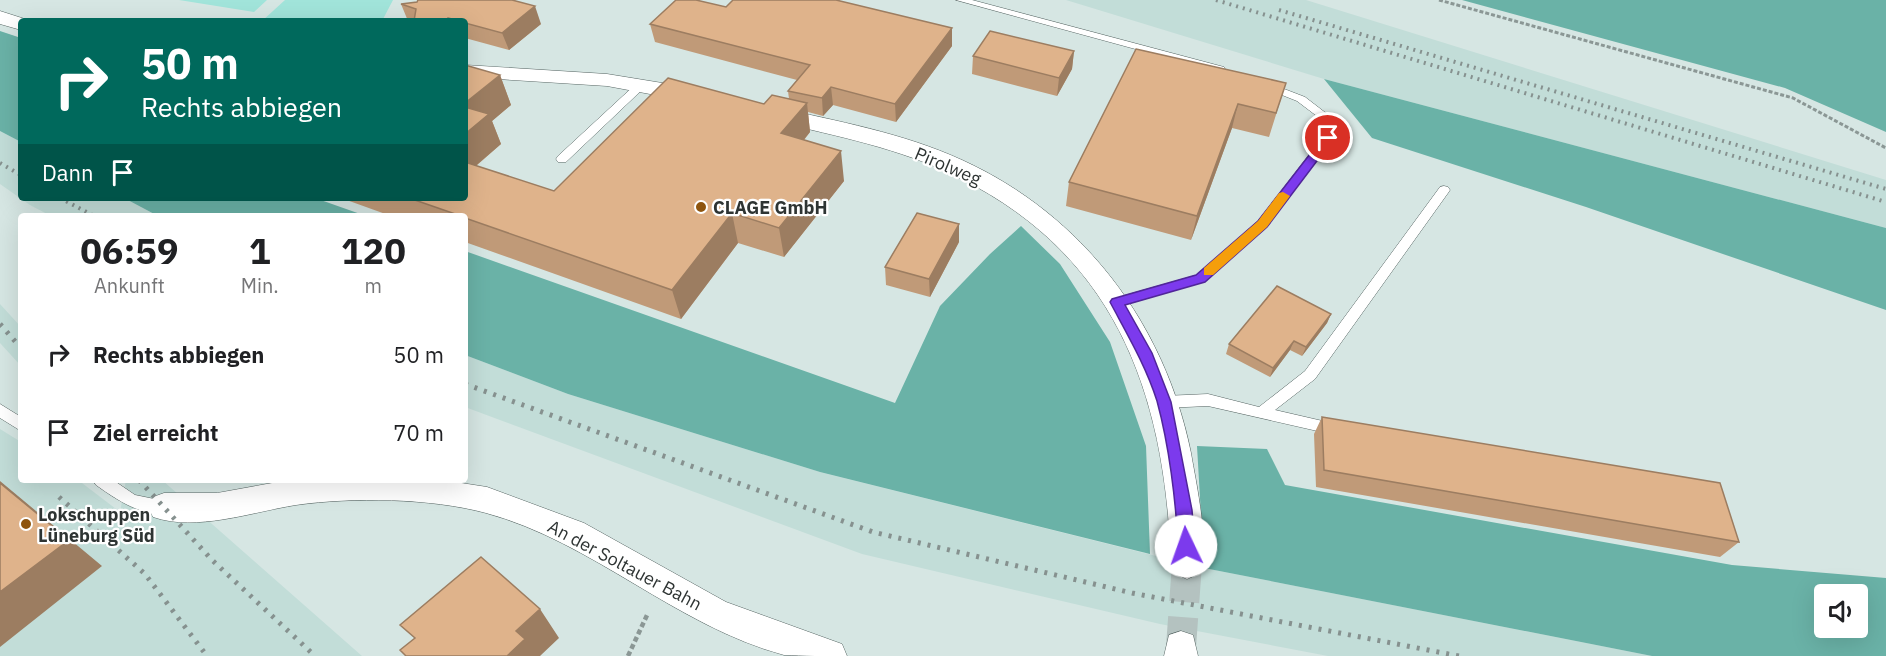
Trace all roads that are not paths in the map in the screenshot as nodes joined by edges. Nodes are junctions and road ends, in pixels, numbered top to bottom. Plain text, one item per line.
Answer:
1 (961, 0) edge
2 (0, 17) edge
3 (18, 23) edge
4 (468, 70) edge
5 (1233, 74) edge
6 (1255, 81) edge
7 (641, 85) junction
8 (718, 100) edge
9 (751, 108) edge
10 (562, 159) dead end
11 (1444, 190) dead end
12 (1116, 302) junction
13 (1164, 402) junction
14 (0, 410) edge
15 (1261, 413) junction
16 (18, 423) edge
17 (1350, 431) edge
18 (105, 483) edge
19 (164, 507) joint
20 (1187, 564) tunnel mouth
21 (830, 656) edge

1 - 5 lane
2 - 3 street
4 - 7 street
6 - 12 lane
7 - 8 street
7 - 10 lane
9 - 12 street, Pirolweg
11 - 15 lane
12 - 13 street, Pirolweg
13 - 15 lane
13 - 20 street, Pirolweg
14 - 16 lane
15 - 17 lane
18 - 19 lane, An der Soltauer Bahn
19 - 21 street, An der Soltauer Bahn

